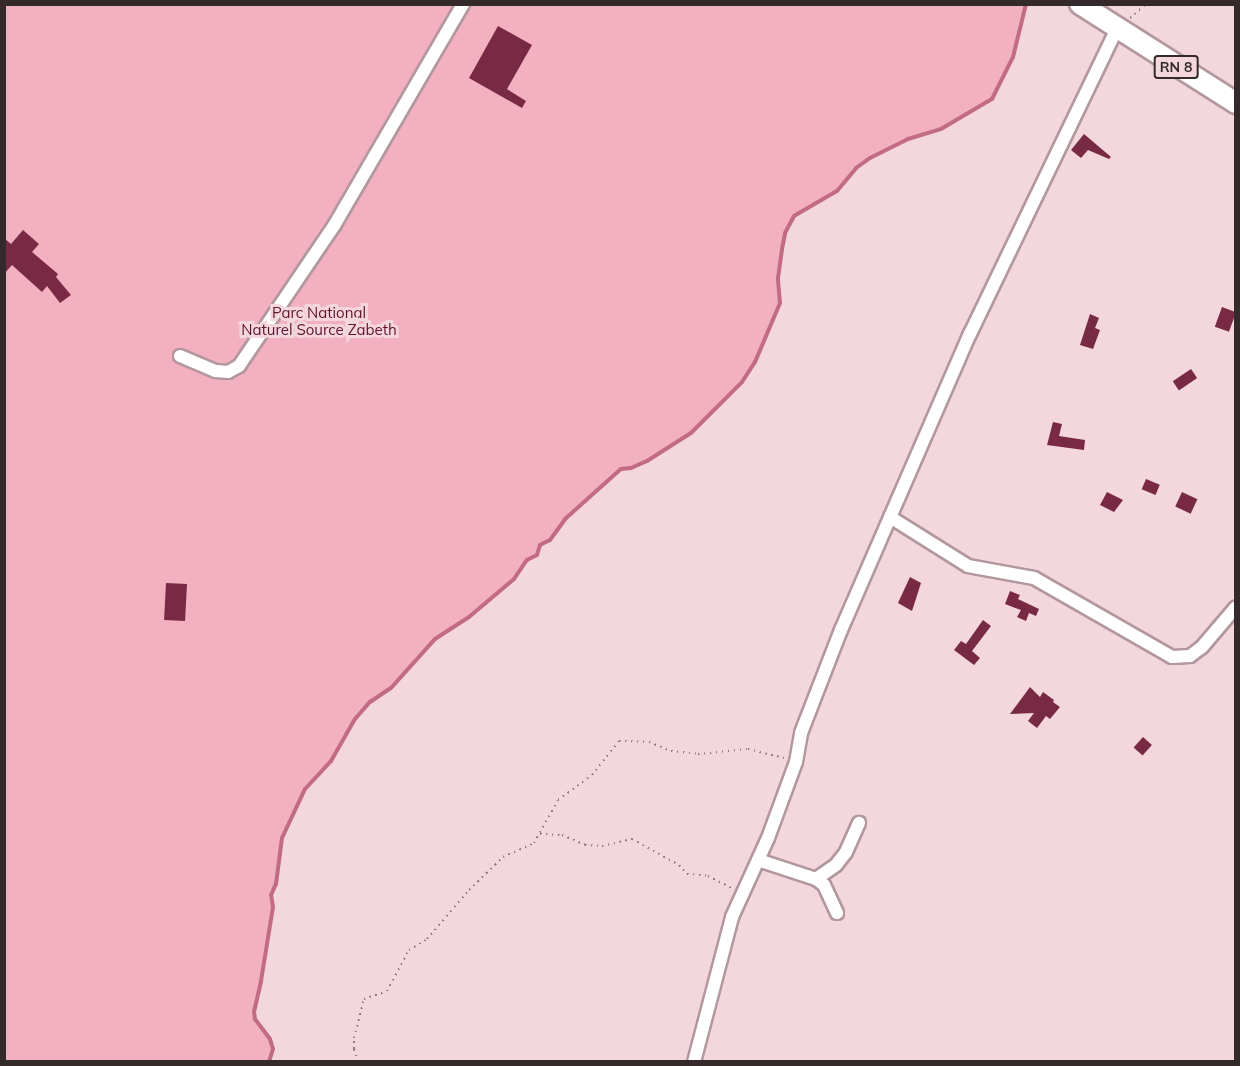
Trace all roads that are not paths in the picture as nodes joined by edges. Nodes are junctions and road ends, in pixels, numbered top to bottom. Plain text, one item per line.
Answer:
1 (463, 4) edge
2 (1080, 4) edge
3 (1116, 30) junction
4 (1236, 104) edge
5 (180, 356) dead end
6 (890, 517) junction
7 (1236, 607) edge
8 (859, 823) dead end
9 (758, 861) junction
10 (816, 879) junction
11 (837, 913) dead end
12 (694, 1062) edge

1 - 5 street
2 - 3 main road, RN 8
3 - 4 main road, RN 8
3 - 6 street
6 - 7 street
6 - 9 street
8 - 10 street
9 - 10 street
9 - 12 street
10 - 11 street

